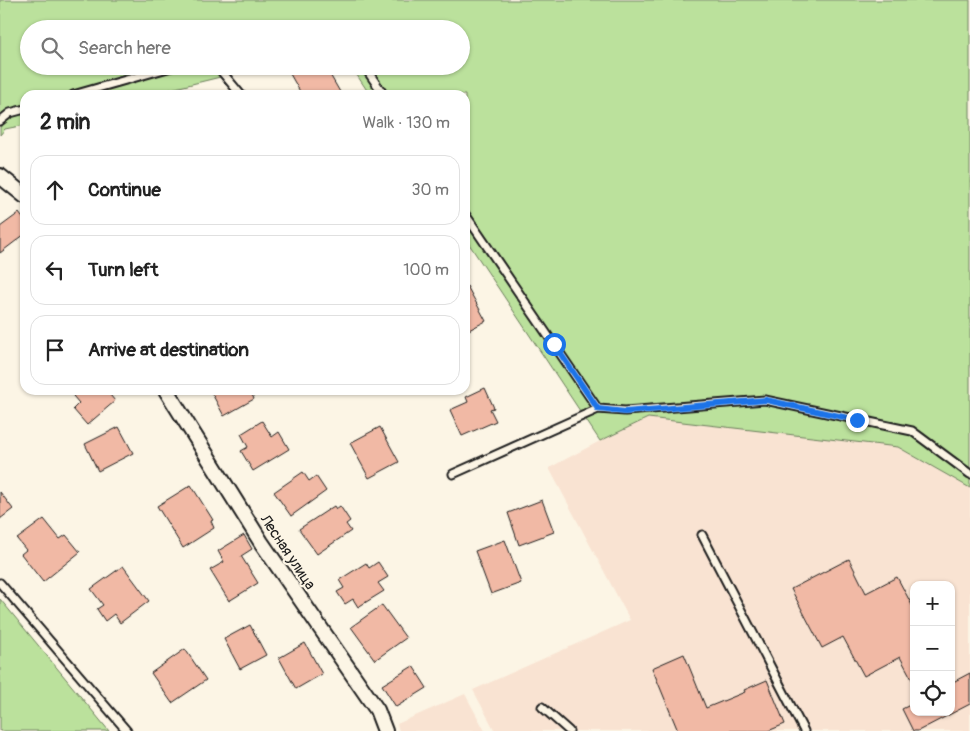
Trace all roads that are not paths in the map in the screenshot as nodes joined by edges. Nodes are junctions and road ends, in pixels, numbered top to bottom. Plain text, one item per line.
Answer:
1 (143, 75) edge
2 (224, 75) edge
3 (370, 75) edge
4 (91, 90) edge
5 (237, 90) edge
6 (381, 90) edge
7 (20, 110) edge
8 (0, 121) edge
9 (0, 176) edge
10 (20, 192) edge
11 (470, 221) edge
12 (169, 395) edge
13 (598, 409) junction
14 (452, 474) dead end
15 (970, 474) edge
16 (702, 535) dead end
17 (0, 583) edge
18 (542, 707) dead end
19 (127, 731) edge
20 (385, 731) edge
21 (569, 731) edge
22 (804, 731) edge

1 - 4 lane
2 - 5 lane
3 - 6 lane
7 - 8 lane
9 - 10 street
11 - 13 lane
12 - 20 street, Лесная улица
13 - 14 lane
13 - 15 lane
16 - 22 lane
17 - 19 lane
18 - 21 lane

